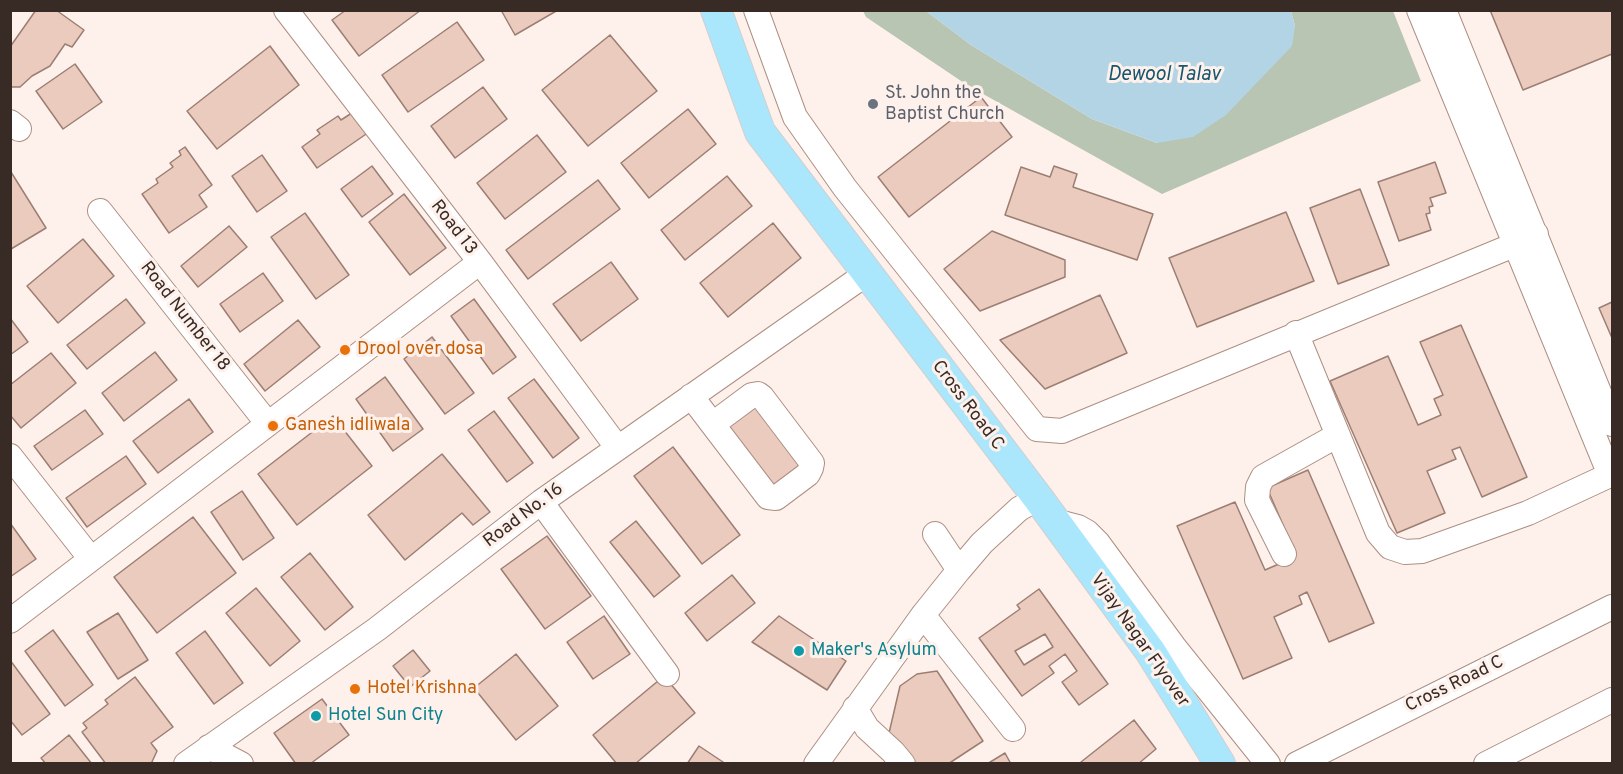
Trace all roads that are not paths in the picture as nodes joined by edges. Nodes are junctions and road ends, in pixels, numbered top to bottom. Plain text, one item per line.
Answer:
1 (286, 10) edge
2 (716, 10) edge
3 (756, 10) edge
4 (1419, 10) edge
5 (1444, 10) edge
6 (100, 211) dead end
7 (1536, 234) junction
8 (1514, 245) junction
9 (480, 262) junction
10 (866, 274) junction
11 (1296, 333) junction
12 (692, 396) junction
13 (268, 424) junction
14 (713, 424) dead end
15 (1612, 424) edge
16 (1338, 435) junction
17 (617, 447) junction
18 (10, 456) edge
19 (1611, 474) edge
20 (541, 502) junction
21 (1053, 519) junction
22 (935, 534) dead end
23 (1284, 554) dead end
24 (91, 559) junction
25 (959, 570) junction
26 (1612, 607) edge
27 (923, 615) junction
28 (10, 621) edge
29 (667, 674) dead end
30 (1612, 700) edge
31 (855, 708) junction
32 (1013, 729) dead end
33 (209, 747) junction
34 (186, 764) edge
35 (241, 764) edge
36 (816, 764) edge
37 (903, 764) edge
38 (1220, 764) edge
39 (1268, 764) edge
40 (1297, 764) edge
41 (1486, 764) edge

1 - 9 street, Road 13
2 - 10 main road, Cross Road C
3 - 11 street
4 - 8 street
5 - 7 street
6 - 13 street, Road Number 18
7 - 8 street
7 - 15 street
8 - 11 street
8 - 19 street
9 - 13 street
9 - 17 street, Road 13
10 - 12 street, Road No. 16
10 - 21 main road, Cross Road C
11 - 16 street
12 - 14 street
12 - 17 street, Road No. 16
13 - 24 street
16 - 19 street
16 - 23 street
17 - 20 street, Road No. 16
18 - 24 street
20 - 29 street
20 - 33 street, Road No. 16
21 - 25 street
21 - 38 main road, Vijay Nagar Flyover
21 - 39 street
22 - 25 street
24 - 28 street
25 - 27 street
26 - 40 street, Cross Road C
27 - 31 street
27 - 32 street
30 - 41 street
31 - 36 street
31 - 37 street
33 - 34 street, Road No. 16
33 - 35 street

